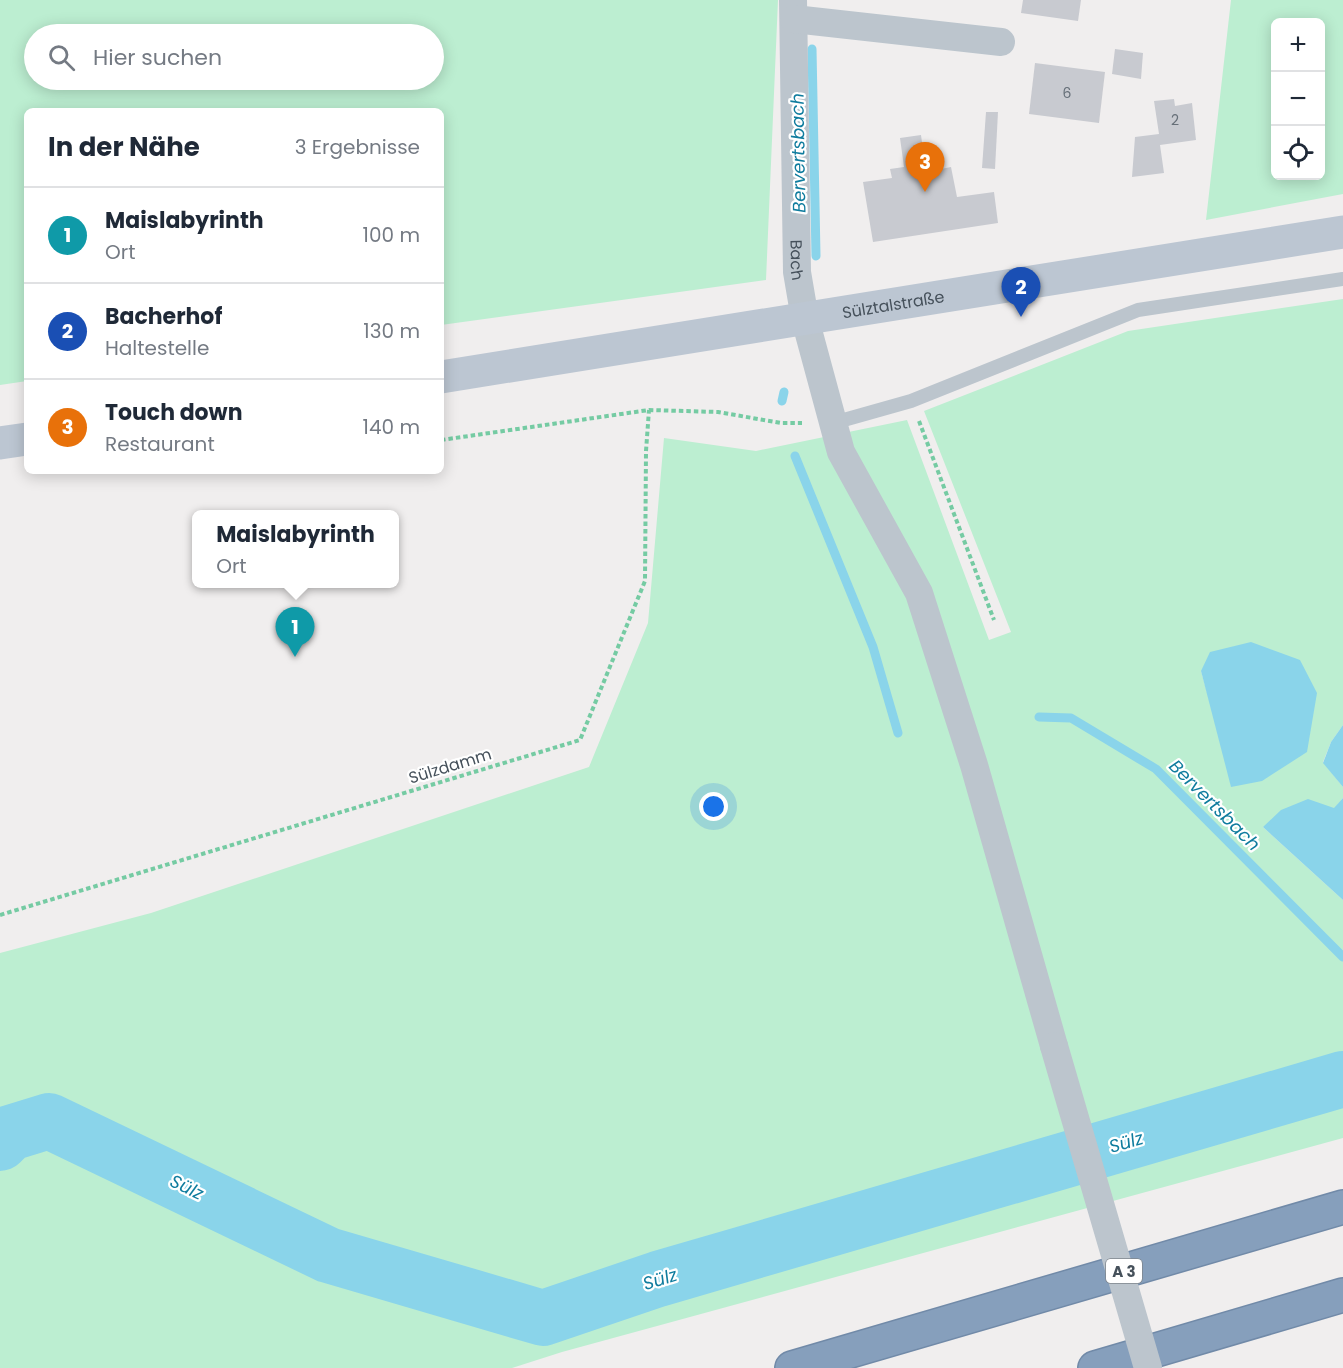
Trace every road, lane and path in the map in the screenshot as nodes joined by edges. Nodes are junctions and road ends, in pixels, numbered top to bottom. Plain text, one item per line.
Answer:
1 (794, 9) edge
2 (1001, 42) dead end
3 (1343, 232) edge
4 (1343, 279) edge
5 (805, 319) junction
6 (444, 377) edge
7 (911, 400) junction
8 (649, 410) junction
9 (833, 423) junction
10 (24, 439) edge
11 (444, 440) edge
12 (0, 443) edge
13 (994, 620) dead end
14 (0, 915) edge
15 (1343, 1207) edge
16 (1343, 1295) edge
17 (792, 1368) edge
18 (1095, 1368) edge
19 (1148, 1368) edge

1 - 2 street, Bach
1 - 5 street, Bach
3 - 5 main road, Sülztalstraße
4 - 7 lane
5 - 6 main road, Sülztalstraße
5 - 9 street, Bach
7 - 9 lane
7 - 13 path
8 - 9 path
8 - 11 path
8 - 14 path, Sülzdamm
9 - 19 street, Bach, bridge
10 - 12 main road
15 - 17 highway, A 3
16 - 18 highway

